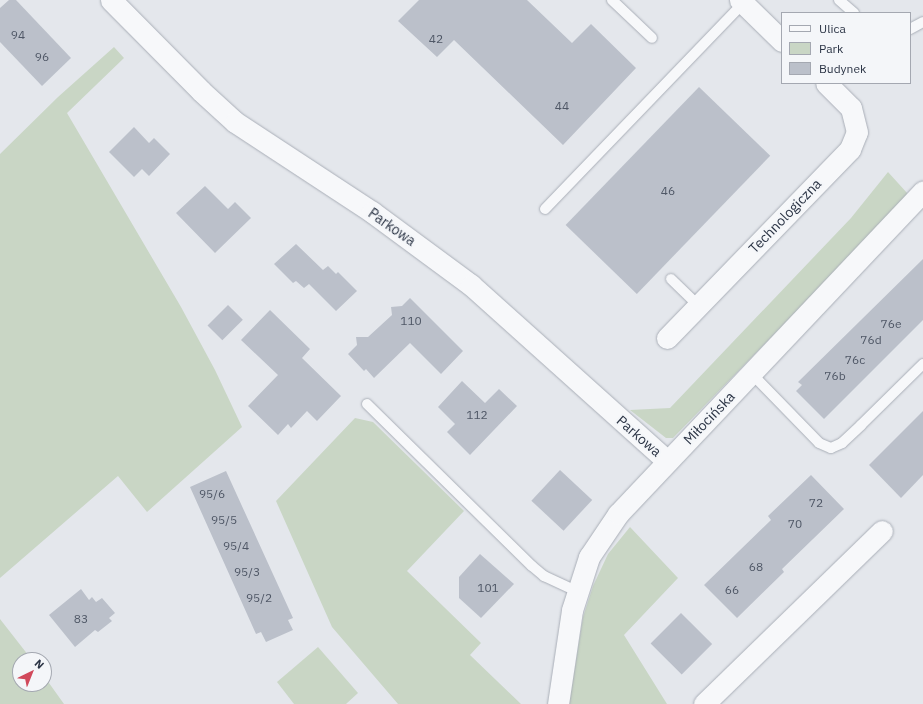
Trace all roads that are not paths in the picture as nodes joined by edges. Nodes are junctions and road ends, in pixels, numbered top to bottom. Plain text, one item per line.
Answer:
1 (111, 0) edge
2 (612, 0) edge
3 (839, 0) edge
4 (741, 2) edge
5 (853, 12) edge
6 (923, 22) edge
7 (911, 28) edge
8 (652, 38) dead end
9 (781, 40) edge
10 (827, 84) edge
11 (923, 192) edge
12 (546, 209) dead end
13 (671, 278) dead end
14 (699, 306) junction
15 (667, 338) dead end
16 (923, 364) edge
17 (752, 374) junction
18 (367, 404) dead end
19 (667, 461) junction
20 (882, 531) dead end
21 (578, 592) junction
22 (558, 704) edge
23 (704, 704) edge

1 - 19 street, Parkowa
2 - 8 lane
3 - 5 lane
4 - 9 street
4 - 12 lane
6 - 7 lane
10 - 14 street, Technologiczna
11 - 17 street, Miłocińska
13 - 14 lane
14 - 15 street, Technologiczna
16 - 17 lane
17 - 19 street, Miłocińska
18 - 21 lane
19 - 21 street, Miłocińska
20 - 23 street
21 - 22 street, Miłocińska

